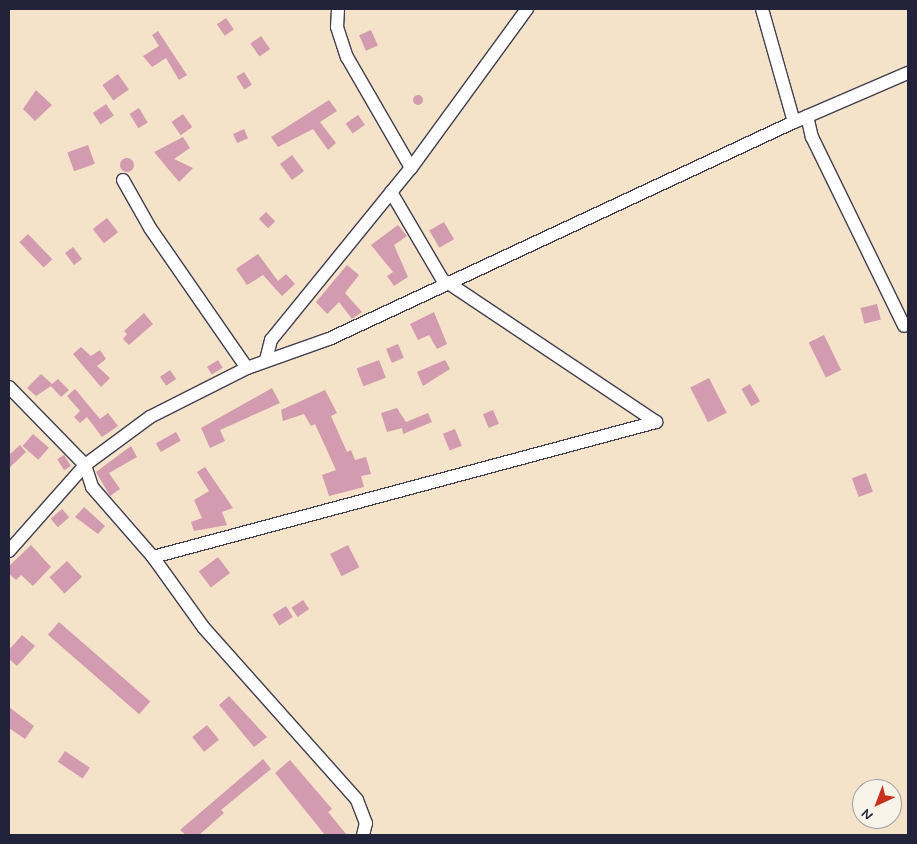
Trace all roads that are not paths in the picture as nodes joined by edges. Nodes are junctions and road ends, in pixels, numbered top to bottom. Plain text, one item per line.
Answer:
1 (338, 9) edge
2 (527, 9) edge
3 (762, 9) edge
4 (908, 73) edge
5 (807, 116) junction
6 (794, 122) junction
7 (411, 168) junction
8 (123, 180) dead end
9 (391, 192) junction
10 (446, 283) junction
11 (904, 326) dead end
12 (266, 360) junction
13 (247, 368) junction
14 (9, 387) edge
15 (85, 465) junction
16 (9, 551) edge
17 (153, 556) junction
18 (363, 835) edge

1 - 7 street
2 - 7 street
3 - 6 street
4 - 5 street
5 - 6 street
5 - 11 street
6 - 10 street
7 - 9 street
8 - 13 street
9 - 10 street
9 - 12 street
10 - 12 street
10 - 17 street
12 - 13 street
13 - 15 street
14 - 15 street
15 - 16 street
15 - 17 street
17 - 18 street

